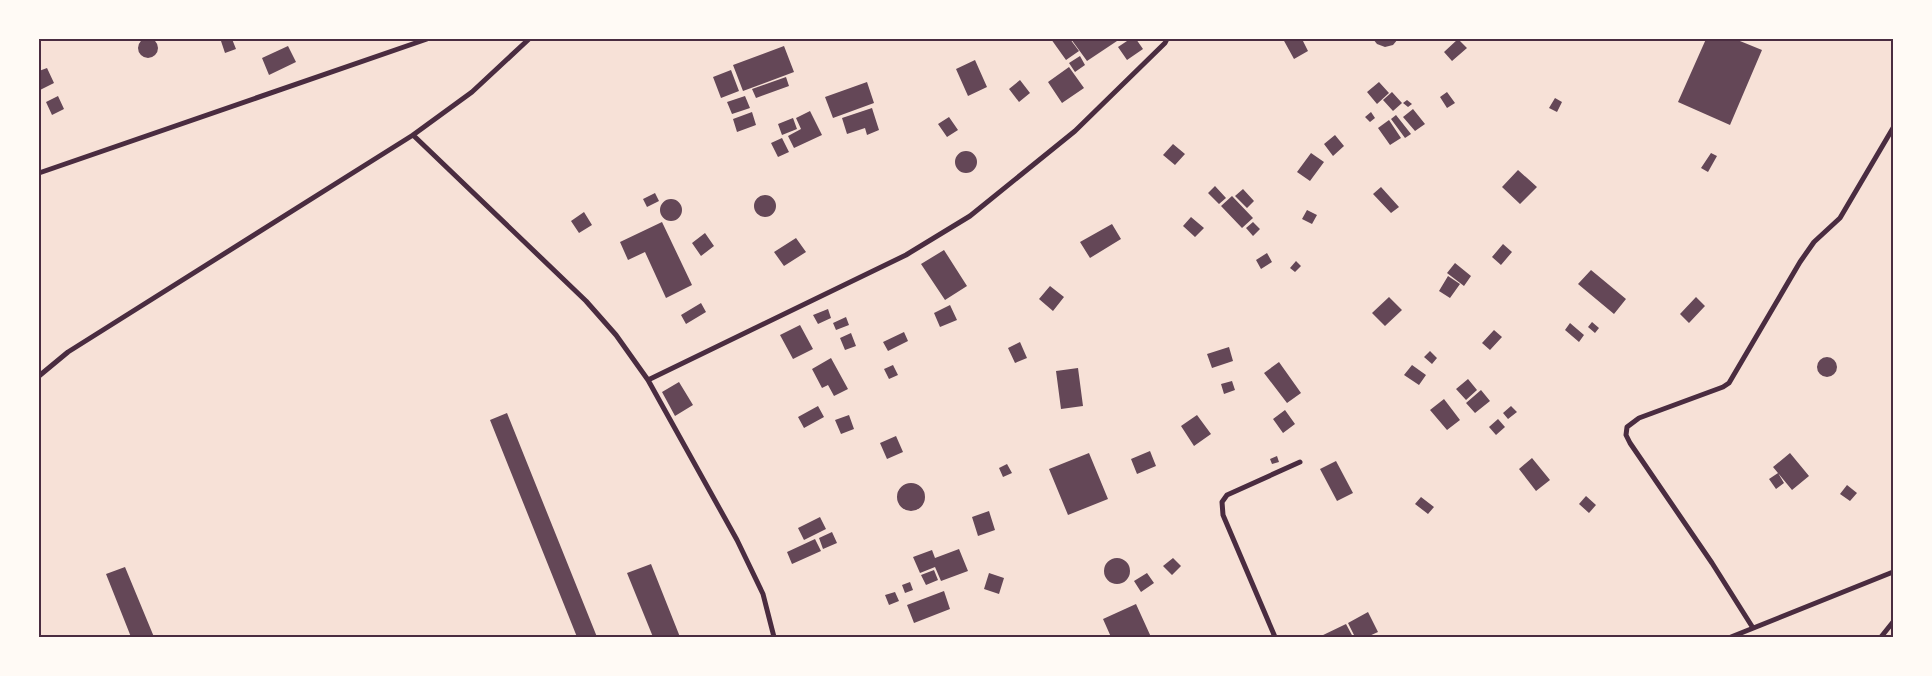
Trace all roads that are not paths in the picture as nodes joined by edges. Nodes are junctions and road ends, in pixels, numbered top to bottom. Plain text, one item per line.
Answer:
1 (427, 39) edge
2 (529, 39) edge
3 (1167, 39) edge
4 (1893, 128) edge
5 (414, 135) junction
6 (39, 173) edge
7 (39, 376) edge
8 (648, 380) junction
9 (1300, 462) dead end
10 (1893, 572) edge
11 (1893, 622) edge
12 (1753, 628) junction
13 (774, 637) edge
14 (1275, 637) edge
15 (1731, 637) edge
16 (1881, 637) edge

1 - 6 street
2 - 5 street
3 - 8 street
4 - 12 street
5 - 7 street
5 - 8 street
8 - 13 street
9 - 14 street
10 - 12 street
11 - 16 street
12 - 15 street

